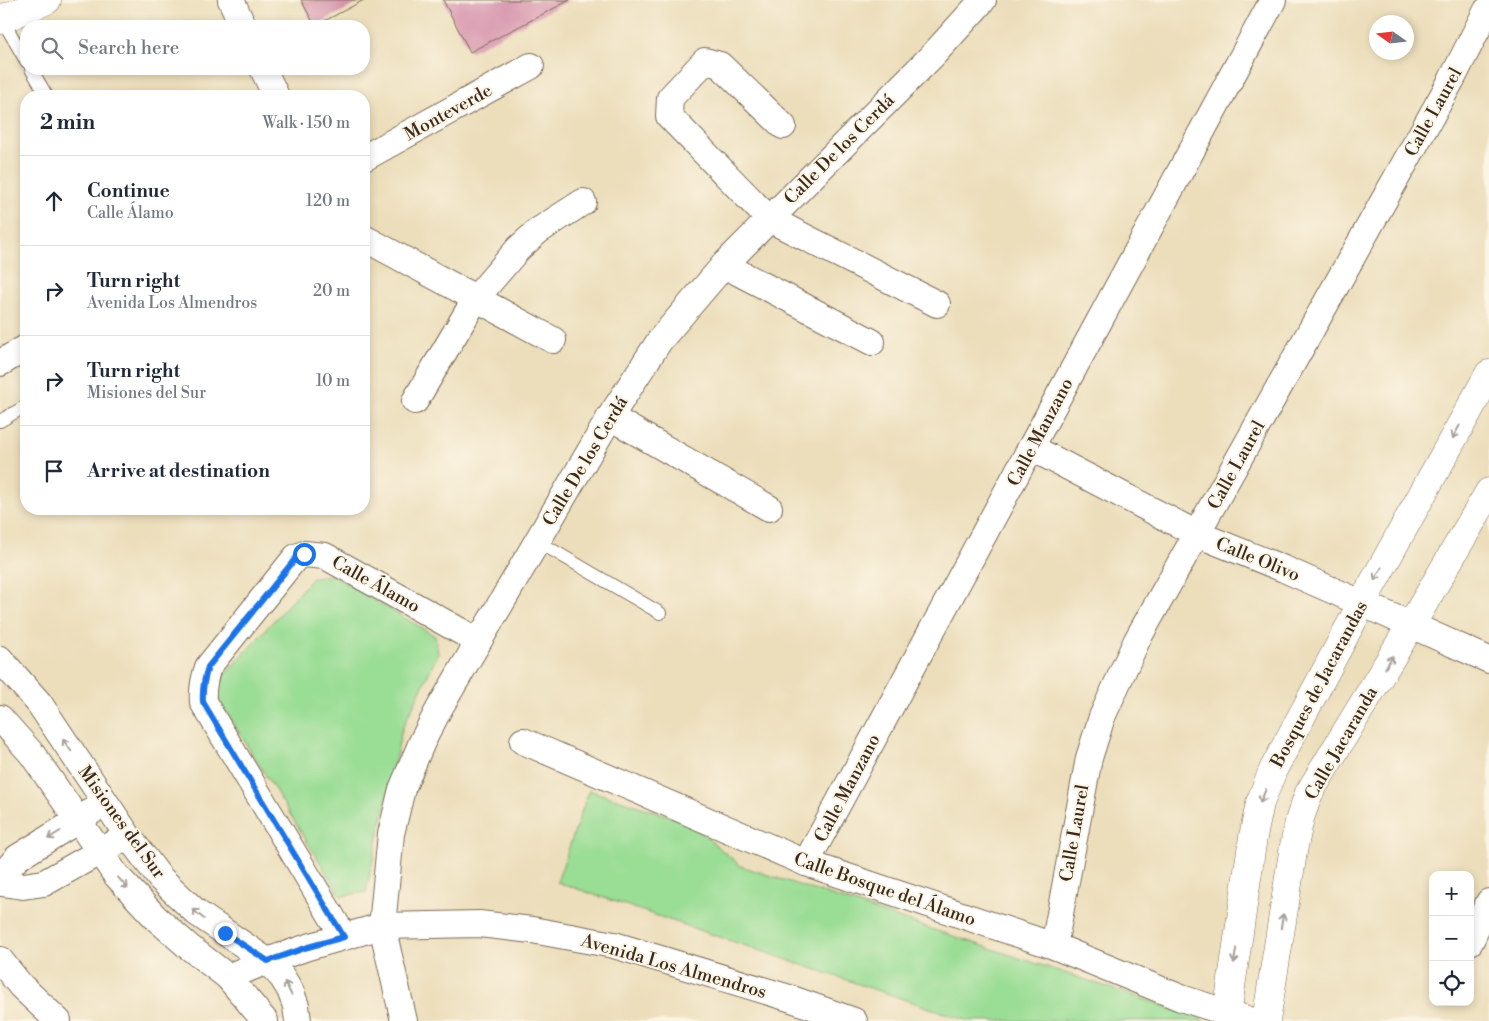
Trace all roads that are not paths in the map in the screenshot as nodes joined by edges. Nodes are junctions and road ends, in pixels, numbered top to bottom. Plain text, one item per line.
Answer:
1 (47, 0) edge
2 (231, 0) edge
3 (983, 0) edge
4 (1273, 0) edge
5 (1481, 7) edge
6 (1, 19) edge
7 (240, 20) edge
8 (20, 51) edge
9 (531, 66) dead end
10 (35, 75) edge
11 (266, 75) edge
12 (43, 90) edge
13 (273, 90) edge
14 (784, 126) dead end
15 (370, 155) edge
16 (583, 202) dead end
17 (769, 219) junction
18 (370, 241) edge
19 (724, 265) junction
20 (476, 298) junction
21 (937, 304) dead end
22 (553, 340) dead end
23 (872, 342) dead end
24 (20, 351) edge
25 (0, 363) edge
26 (1489, 374) edge
27 (415, 401) dead end
28 (20, 409) edge
29 (1480, 410) edge
30 (610, 417) junction
31 (0, 421) edge
32 (1032, 448) junction
33 (1489, 492) edge
34 (769, 508) dead end
35 (1197, 534) junction
36 (537, 541) junction
37 (1362, 603) junction
38 (660, 613) dead end
39 (1412, 624) junction
40 (478, 641) junction
41 (0, 659) edge
42 (1489, 660) edge
43 (0, 718) edge
44 (523, 741) dead end
45 (106, 802) junction
46 (77, 820) junction
47 (128, 836) junction
48 (99, 852) junction
49 (806, 864) junction
50 (1, 884) edge
51 (1489, 902) edge
52 (382, 926) junction
53 (344, 937) junction
54 (1477, 941) edge
55 (1054, 946) junction
56 (0, 960) edge
57 (268, 961) junction
58 (228, 977) junction
59 (1226, 1017) edge
60 (58, 1021) edge
61 (265, 1021) edge
62 (298, 1021) edge
63 (404, 1021) edge
64 (854, 1021) edge
65 (1253, 1021) edge
66 (1266, 1021) edge

1 - 6 street
2 - 7 street
3 - 17 street, Calle De los Cerdá
4 - 32 street, Calle Manzano
5 - 35 street, Calle Laurel
6 - 8 lane
9 - 15 street, Monteverde
10 - 12 lane
11 - 13 street
14 - 17 street
16 - 20 street
17 - 19 street, Calle De los Cerdá
17 - 21 street
18 - 20 street
19 - 23 street
19 - 30 street, Calle De los Cerdá
20 - 22 street
20 - 27 street
24 - 25 street
26 - 29 street, Bosques de Jacarandas
28 - 31 lane
29 -> 37 street, Bosques de Jacarandas
30 - 34 street
30 - 36 street, Calle De los Cerdá
32 - 35 street, Calle Olivo
32 - 49 street, Calle Manzano
33 - 39 street, Calle Jacaranda
35 - 37 street, Calle Olivo
35 - 55 street, Calle Laurel
36 - 38 lane
36 - 40 street, Calle De los Cerdá
37 - 39 street, Calle Olivo
37 -> 59 street, Bosques de Jacarandas
39 - 42 street, Calle Olivo
66 -> 39 street, Calle Jacaranda
40 - 52 street, Calle De los Cerdá
40 - 53 street, Calle Álamo
45 -> 41 street, Misiones del Sur
43 - 46 street, Misiones del Sur
44 - 49 street, Calle Bosque del Álamo
45 - 46 street
45 - 47 street, Misiones del Sur
46 - 48 street, Misiones del Sur
46 -> 50 street
47 - 48 street
57 -> 47 street, Misiones del Sur
48 - 50 street
48 -> 58 street, Misiones del Sur
49 - 55 street, Calle Bosque del Álamo
51 - 54 street
52 - 53 street, Avenida Los Almendros
52 - 63 street, Calle De los Cerdá
52 - 64 street, Avenida Los Almendros
53 - 57 street, Avenida Los Almendros
55 - 59 street, Calle Bosque del Álamo
56 - 60 street
57 - 58 street, Avenida Los Almendros
62 -> 57 street, Misiones del Sur
58 - 61 street, Misiones del Sur
59 - 65 street, Calle Bosque del Álamo

